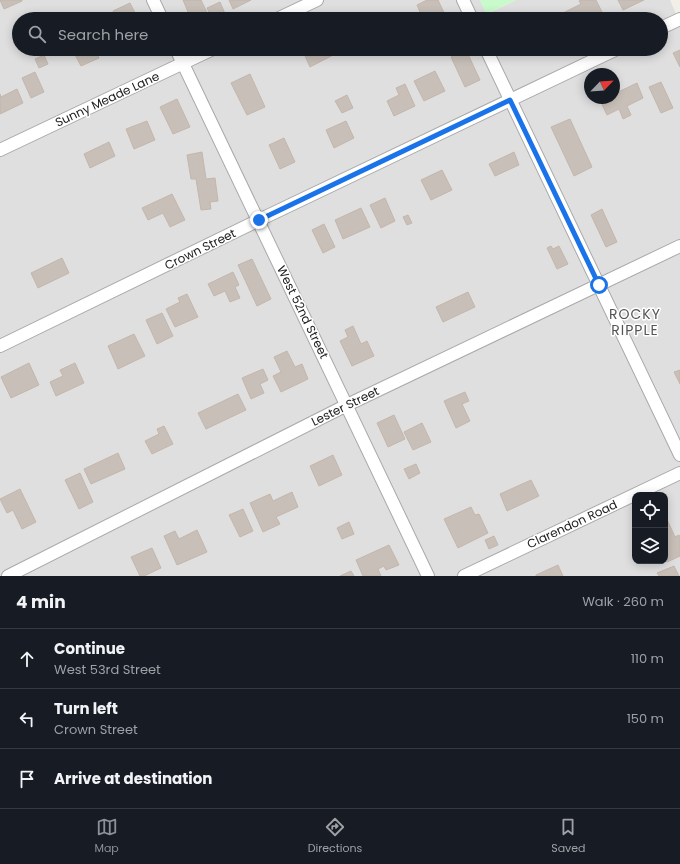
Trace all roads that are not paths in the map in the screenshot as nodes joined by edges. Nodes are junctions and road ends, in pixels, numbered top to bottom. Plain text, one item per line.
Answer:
1 (153, 0) edge
2 (317, 0) edge
3 (462, 0) edge
4 (159, 12) edge
5 (292, 12) edge
6 (468, 12) edge
7 (680, 19) edge
8 (668, 25) edge
9 (180, 56) edge
10 (198, 56) edge
11 (489, 56) edge
12 (602, 56) edge
13 (183, 63) junction
14 (510, 100) junction
15 (0, 150) edge
16 (259, 220) junction
17 (680, 246) edge
18 (599, 285) junction
19 (0, 346) edge
20 (347, 405) junction
21 (680, 455) edge
22 (680, 473) edge
23 (12, 575) edge
24 (428, 576) edge
25 (464, 576) edge

1 - 4 street
2 - 5 street
3 - 6 street
7 - 8 street
9 - 13 street, West 52nd Street
10 - 13 street, Sunny Meade Lane
11 - 14 street
12 - 14 street, Crown Street
13 - 15 street, Sunny Meade Lane
13 - 16 street, West 52nd Street
14 - 16 street, Crown Street
14 - 18 street
16 - 19 street, Crown Street
16 - 20 street, West 52nd Street
17 - 18 street, Lester Street
18 - 20 street, Lester Street
18 - 21 street
20 - 23 street, Lester Street
20 - 24 street, West 52nd Street
22 - 25 street, Clarendon Road

